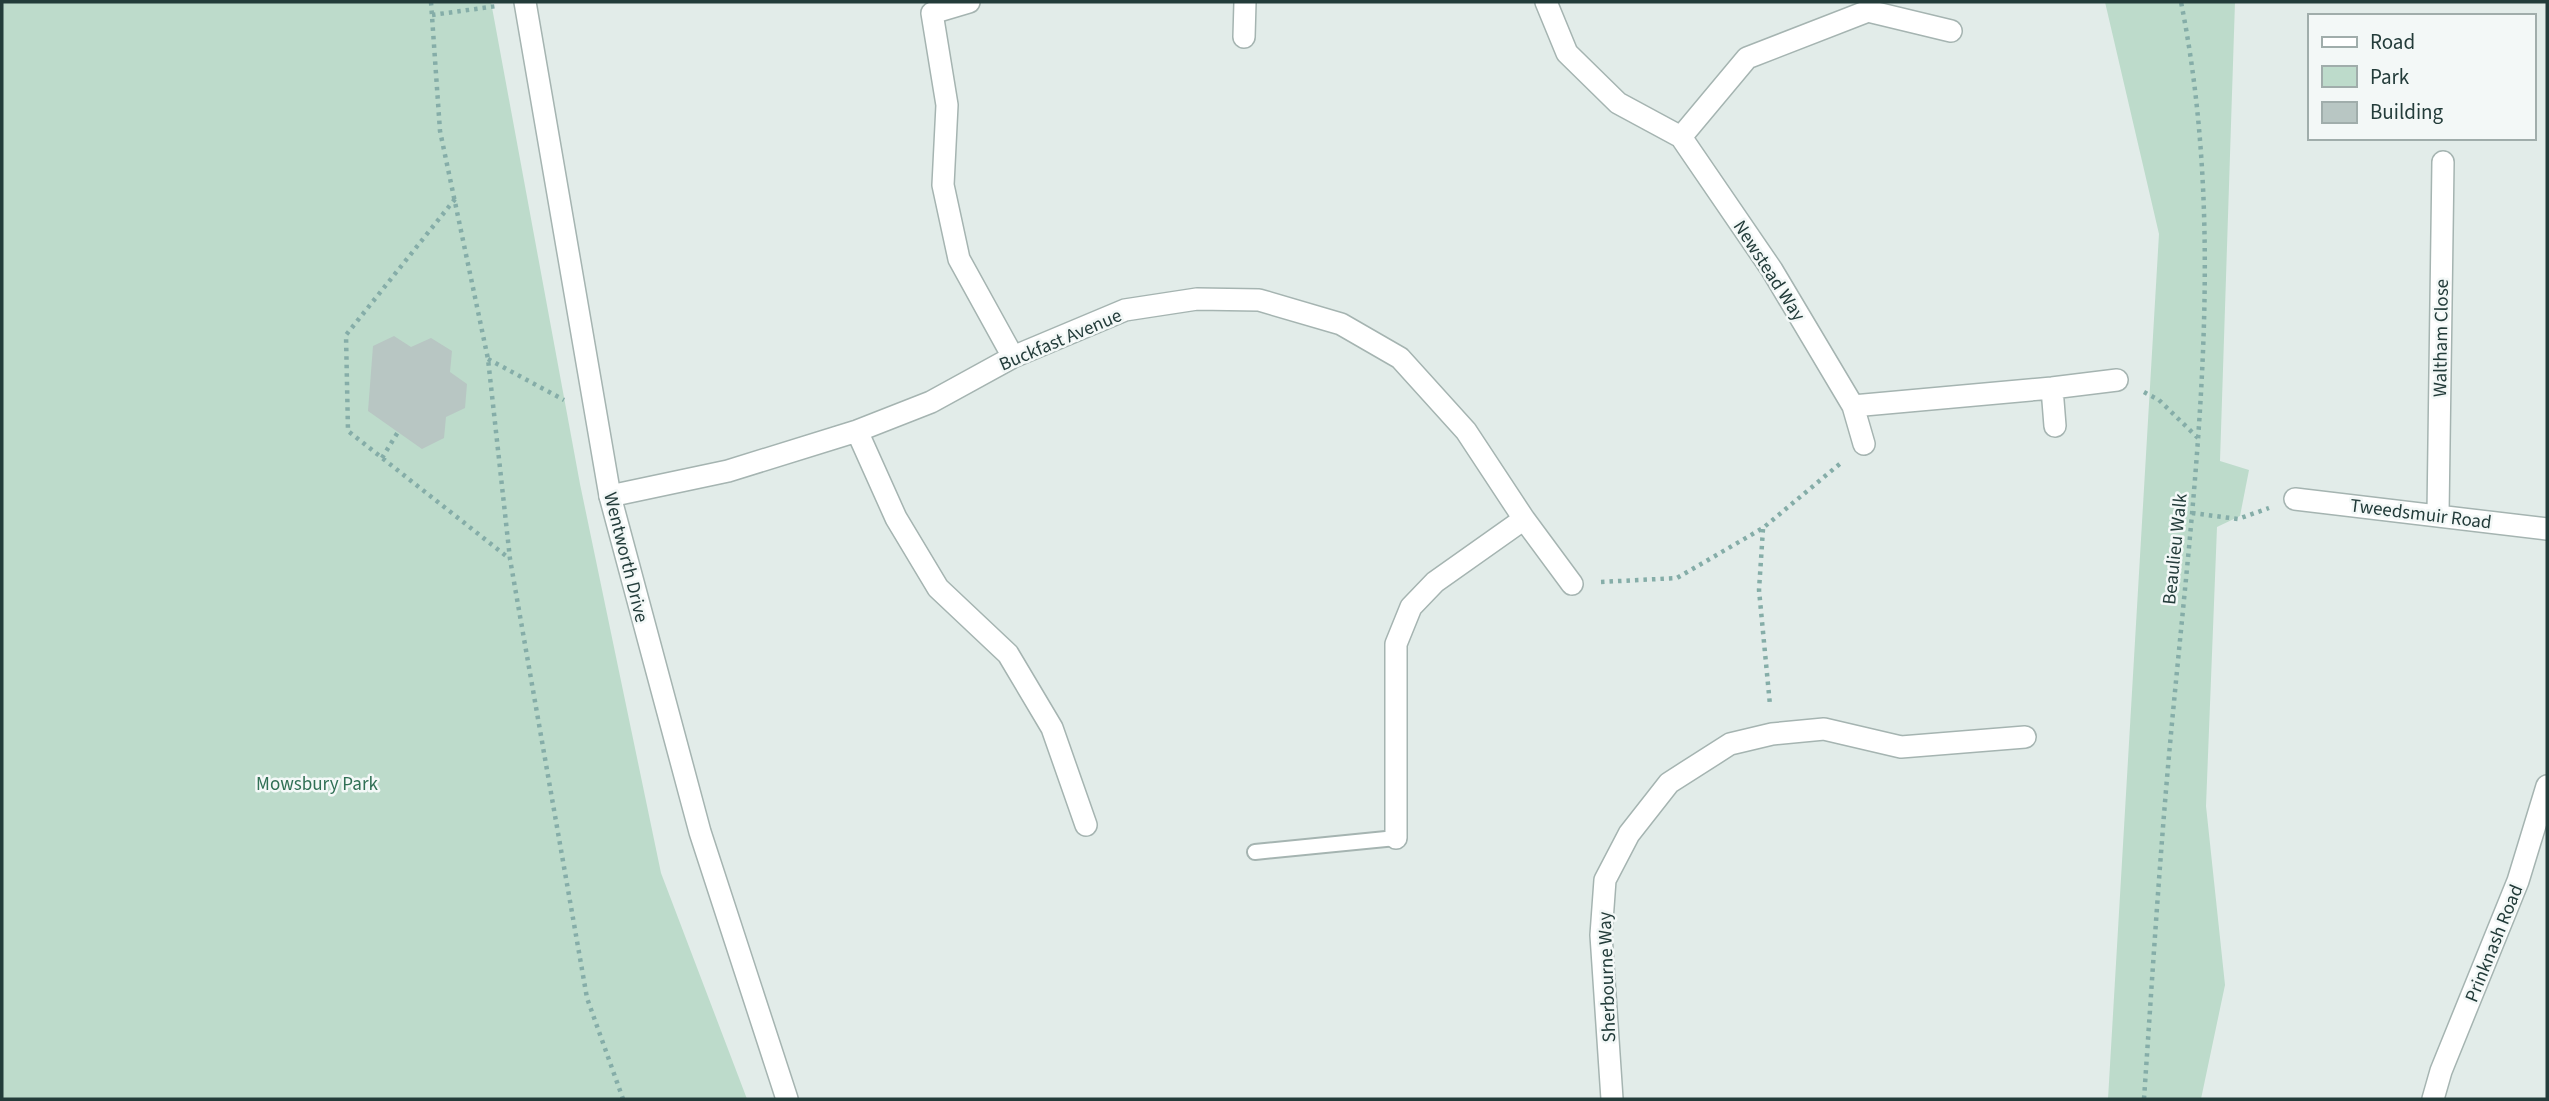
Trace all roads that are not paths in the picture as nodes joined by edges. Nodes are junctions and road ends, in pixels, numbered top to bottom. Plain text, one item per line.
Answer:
1 (525, 2) edge
2 (969, 2) edge
3 (1245, 2) edge
4 (1546, 2) edge
5 (930, 8) edge
6 (1951, 31) dead end
7 (1244, 37) dead end
8 (1681, 137) junction
9 (2443, 162) dead end
10 (1013, 357) junction
11 (2117, 380) road end
12 (2052, 388) junction
13 (1853, 405) junction
14 (2055, 426) dead end
15 (857, 432) junction
16 (1864, 444) road end
17 (610, 496) junction
18 (2295, 499) road end
19 (2438, 514) junction
20 (1524, 519) junction
21 (2547, 529) edge
22 (1572, 584) road end
23 (2025, 737) dead end
24 (2547, 786) edge
25 (1086, 825) dead end
26 (1396, 838) joint
27 (1255, 852) dead end
28 (787, 1099) edge
29 (1612, 1099) edge
30 (2433, 1099) edge

1 - 17 street, Wentworth Drive
2 - 5 street
3 - 7 street
4 - 8 street, Newstead Way
5 - 10 street
6 - 8 street
8 - 13 street, Newstead Way
9 - 19 street, Waltham Close
10 - 15 street, Buckfast Avenue
10 - 20 street, Buckfast Avenue
11 - 12 street
12 - 13 street
12 - 14 street
13 - 16 street, Newstead Way
15 - 17 street, Buckfast Avenue
15 - 25 street
17 - 28 street, Wentworth Drive
18 - 19 street, Tweedsmuir Road
19 - 21 street, Tweedsmuir Road
20 - 22 street, Buckfast Avenue
20 - 26 street
23 - 29 street, Sherbourne Way
24 - 30 street, Prinknash Road
26 - 27 lane

